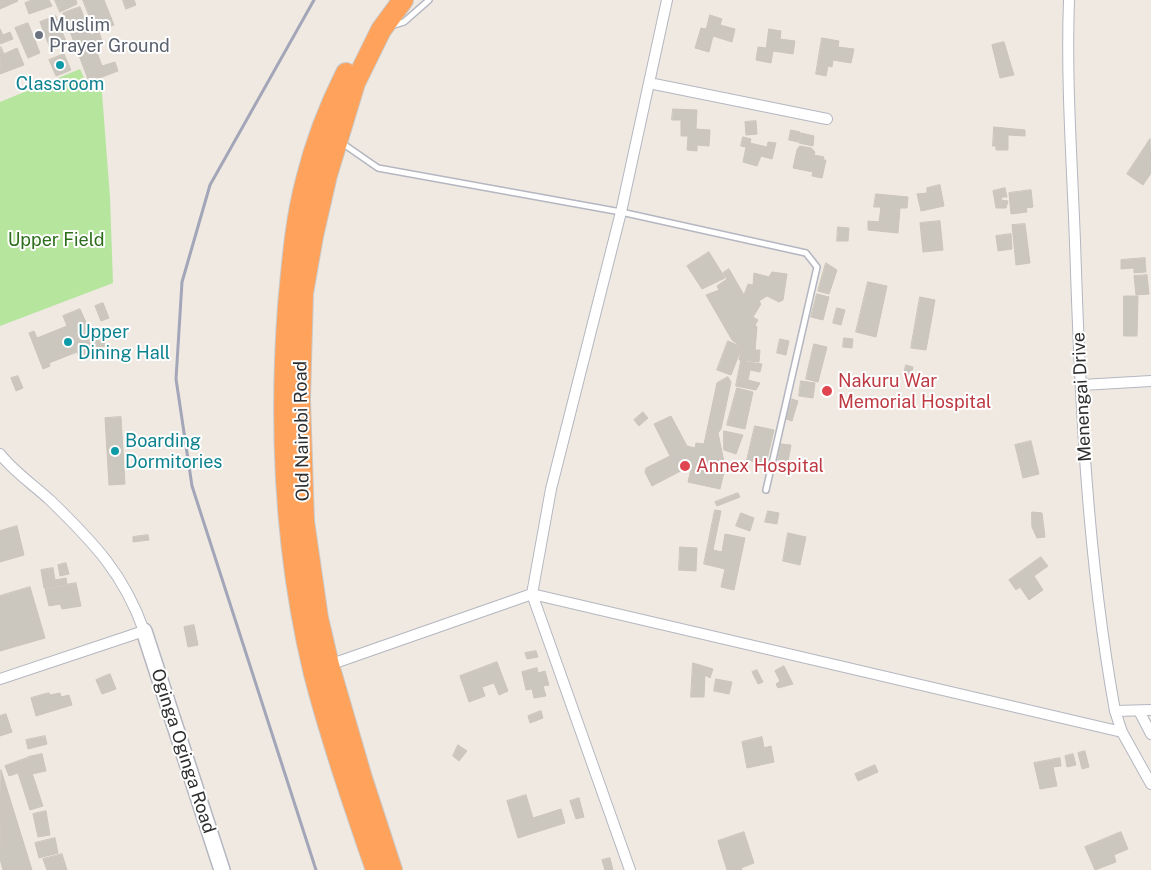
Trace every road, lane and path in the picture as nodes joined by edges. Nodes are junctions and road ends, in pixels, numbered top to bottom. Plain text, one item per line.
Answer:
1 (388, 0) edge
2 (403, 0) edge
3 (429, 0) edge
4 (667, 0) edge
5 (1069, 0) edge
6 (381, 30) junction
7 (649, 83) junction
8 (827, 119) dead end
9 (337, 139) junction
10 (621, 212) junction
11 (1151, 381) edge
12 (1082, 384) junction
13 (0, 454) edge
14 (766, 490) dead end
15 (532, 594) junction
16 (144, 631) junction
17 (329, 665) junction
18 (0, 679) edge
19 (1151, 710) edge
20 (1115, 711) junction
21 (1140, 711) junction
22 (1122, 732) junction
23 (1151, 734) edge
24 (1151, 784) edge
25 (222, 870) edge
26 (376, 870) edge
27 (392, 870) edge
28 (630, 870) edge

1 - 26 highway, Old Nairobi Road
2 - 6 highway, Old Nairobi Road
3 - 6 lane
4 - 7 street
5 - 12 street, Menengai Drive
6 - 9 highway, Old Nairobi Road
7 - 8 street
7 - 10 street
9 - 10 lane
9 - 17 highway, Old Nairobi Road
10 - 14 lane
10 - 15 street
11 - 12 street
12 - 20 street, Menengai Drive
13 - 16 street
15 - 17 street
15 - 22 street
15 - 28 street
16 - 18 street
16 - 25 street, Oginga Oginga Road
17 - 27 highway, Old Nairobi Road
19 - 21 street
20 - 21 street
20 - 22 street, Menengai Drive
21 - 23 street
22 - 24 street, Menengai Drive

